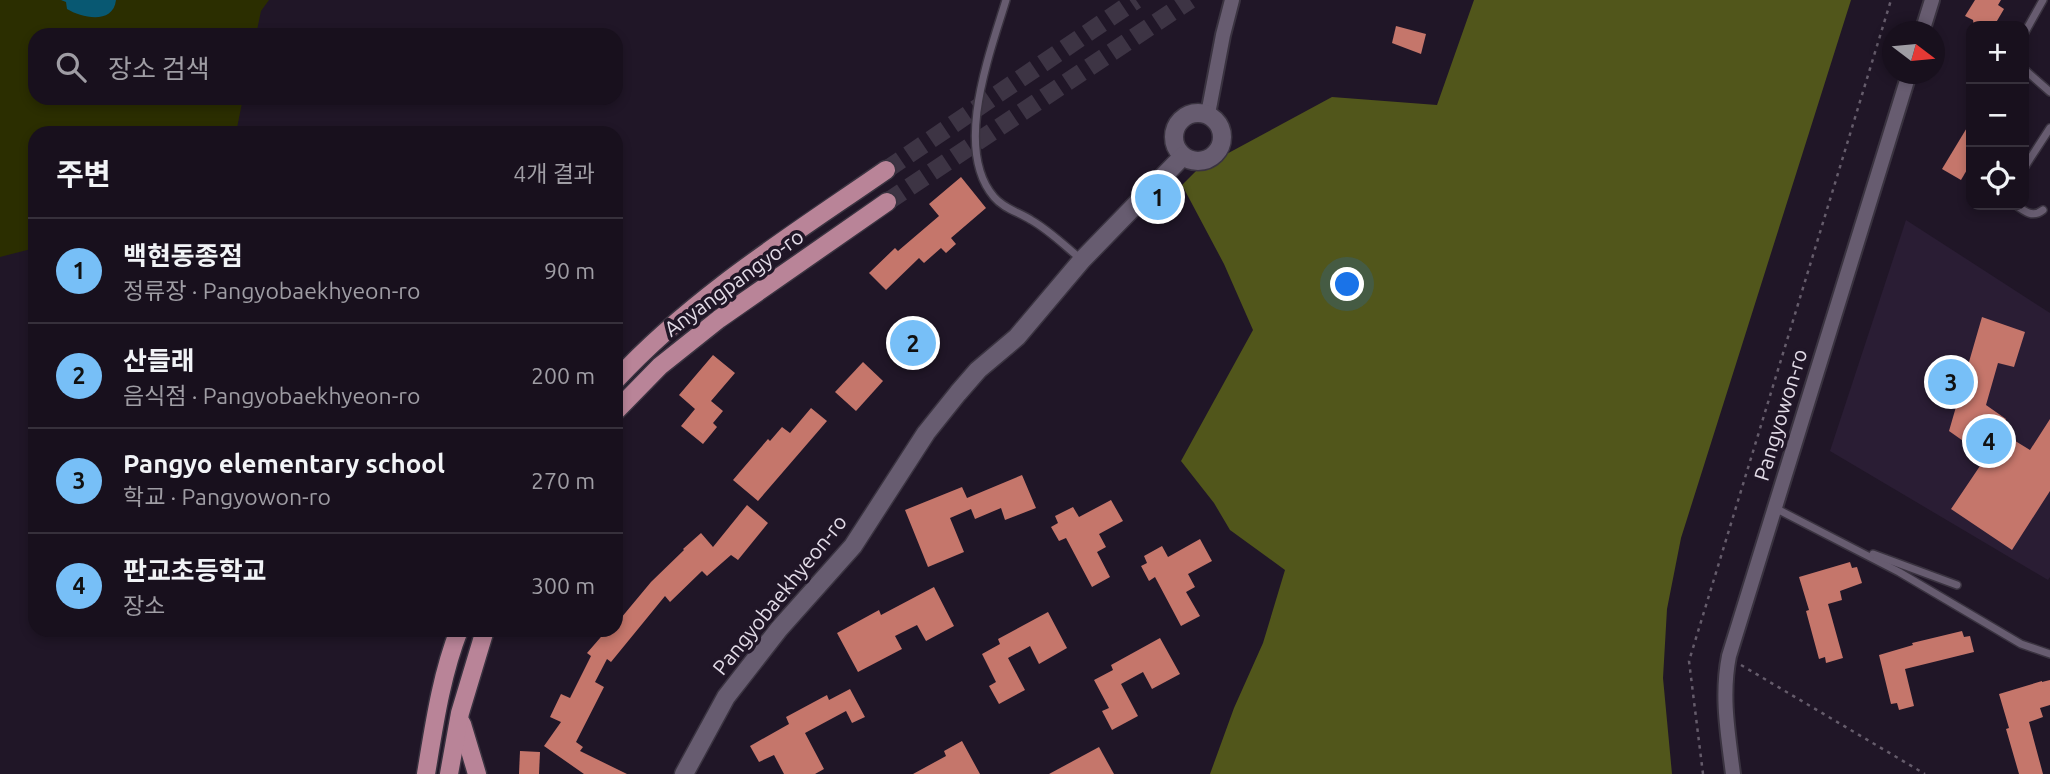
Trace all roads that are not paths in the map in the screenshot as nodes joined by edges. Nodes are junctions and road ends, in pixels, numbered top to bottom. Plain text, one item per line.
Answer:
1 (1006, 0) edge
2 (1232, 0) edge
3 (1932, 0) edge
4 (2043, 0) edge
5 (1925, 21) edge
6 (2029, 25) edge
7 (2029, 73) edge
8 (1906, 84) edge
9 (2050, 92) edge
10 (1208, 114) junction
11 (2050, 128) edge
12 (1183, 156) junction
13 (2029, 160) edge
14 (886, 170) tunnel mouth
15 (887, 202) tunnel mouth
16 (2024, 210) edge
17 (2043, 210) dead end
18 (1082, 260) junction
19 (623, 372) edge
20 (623, 404) edge
21 (1775, 508) junction
22 (1843, 543) junction
23 (1957, 585) dead end
24 (456, 637) edge
25 (482, 637) edge
26 (2050, 654) edge
27 (460, 713) junction
28 (426, 774) edge
29 (449, 774) edge
30 (477, 774) edge
31 (684, 774) edge
32 (1733, 774) edge

1 - 18 lane
2 - 10 street
3 - 5 street
4 - 6 lane
7 - 9 lane
8 - 21 street, Pangyowon-ro
10 - 12 street
10 - 12 street
11 - 13 lane
12 - 18 street, Pangyobaekhyeon-ro
14 - 19 main road, Anyangpangyo-ro
15 - 20 main road, Anyangpangyo-ro
16 - 17 lane
18 - 31 street, Pangyobaekhyeon-ro
21 - 22 lane
21 - 32 street, Pangyowon-ro
22 - 23 lane
22 - 26 lane
24 - 28 main road
25 - 27 main road
27 - 29 main road
27 - 30 main road

